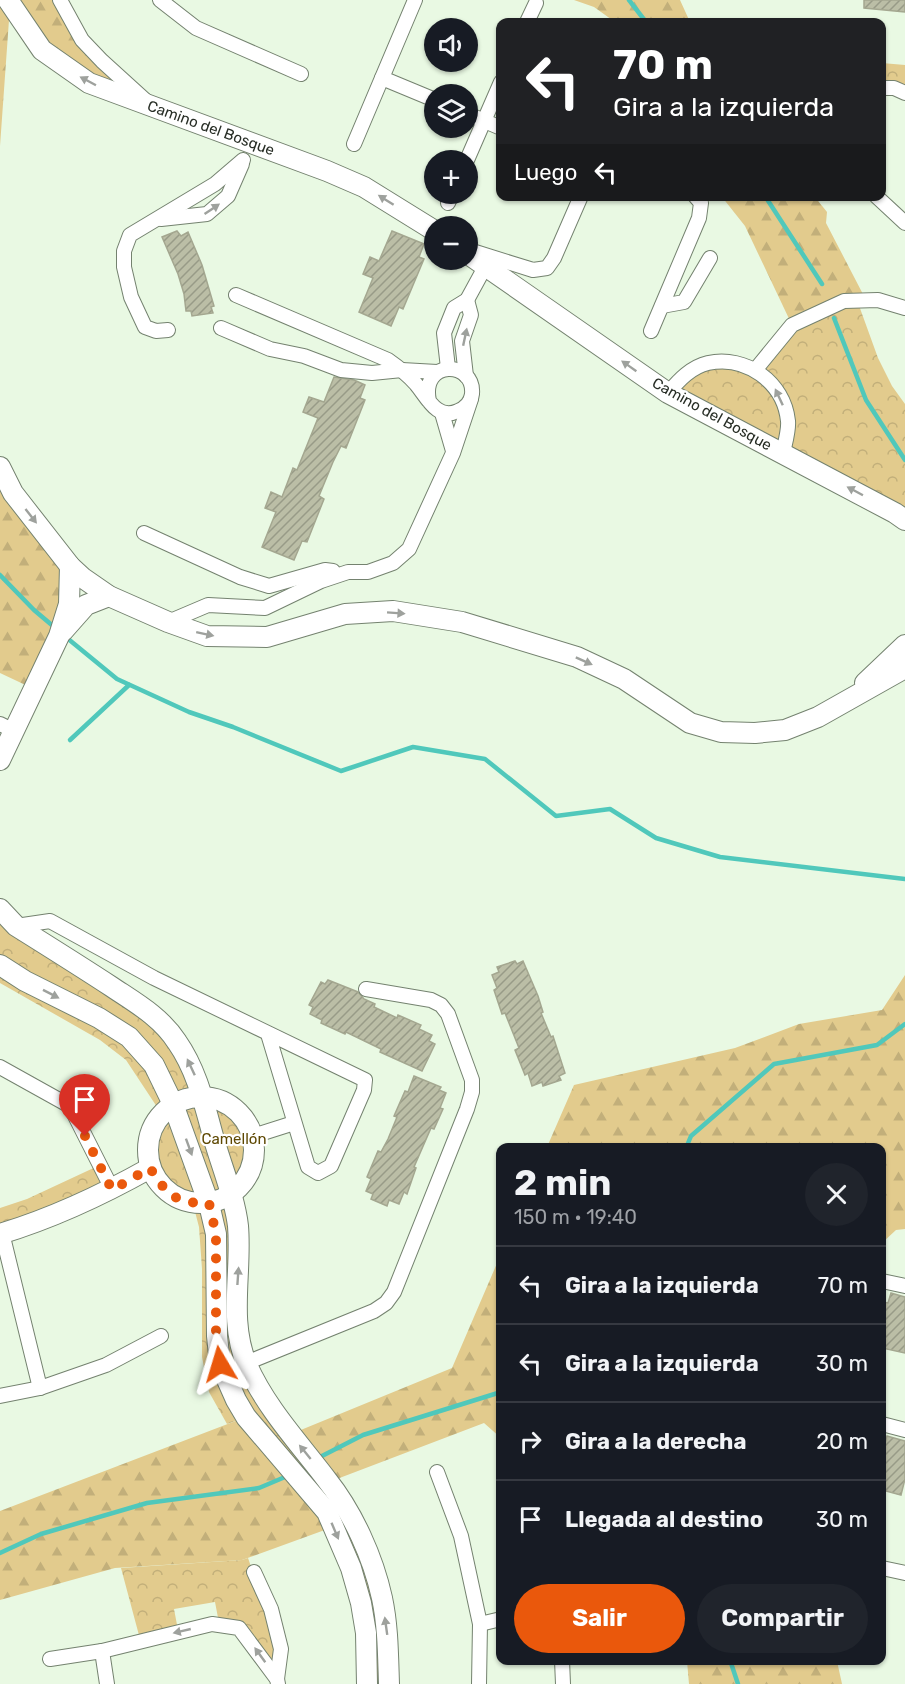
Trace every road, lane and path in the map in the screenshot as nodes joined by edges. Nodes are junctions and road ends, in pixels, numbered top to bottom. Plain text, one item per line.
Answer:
1 (8, 0) edge
2 (60, 0) edge
3 (159, 0) edge
4 (415, 0) edge
5 (536, 3) dead end
6 (529, 18) edge
7 (301, 74) dead end
8 (382, 78) junction
9 (886, 88) edge
10 (496, 93) edge
11 (905, 93) edge
12 (424, 95) edge
13 (152, 106) junction
14 (478, 118) edge
15 (484, 121) junction
16 (496, 126) edge
17 (354, 144) dead end
18 (471, 150) edge
19 (248, 152) junction
20 (579, 201) edge
21 (699, 201) edge
22 (881, 201) edge
23 (156, 220) junction
24 (905, 223) edge
25 (424, 224) edge
26 (478, 255) edge
27 (710, 258) dead end
28 (478, 261) edge
29 (485, 267) junction
30 (236, 295) dead end
31 (467, 300) junction
32 (662, 306) junction
33 (905, 308) edge
34 (221, 328) dead end
35 (168, 330) dead end
36 (651, 332) dead end
37 (756, 369) junction
38 (402, 370) junction
39 (442, 370) junction
40 (466, 376) junction
41 (668, 393) junction
42 (471, 399) junction
43 (429, 401) junction
44 (442, 413) junction
45 (453, 453) junction
46 (783, 453) junction
47 (0, 467) edge
48 (905, 520) edge
49 (144, 533) dead end
50 (70, 567) junction
51 (348, 572) junction
52 (109, 596) junction
53 (168, 622) junction
54 (59, 636) junction
55 (905, 645) edge
56 (905, 668) edge
57 (850, 698) junction
58 (7, 727) edge
59 (0, 760) edge
60 (0, 909) edge
61 (16, 926) junction
62 (0, 965) edge
63 (366, 989) dead end
64 (268, 1034) junction
65 (0, 1067) edge
66 (202, 1096) junction
67 (173, 1104) junction
68 (294, 1123) junction
69 (253, 1136) junction
70 (150, 1168) junction
71 (112, 1190) junction
72 (230, 1195) junction
73 (209, 1203) junction
74 (1, 1234) edge
75 (886, 1282) edge
76 (905, 1286) edge
77 (162, 1336) dead end
78 (246, 1363) junction
79 (40, 1388) junction
80 (258, 1389) junction
81 (0, 1396) edge
82 (236, 1400) junction
83 (886, 1425) edge
84 (905, 1430) edge
85 (437, 1472) dead end
86 (886, 1569) edge
87 (254, 1572) dead end
88 (905, 1573) edge
89 (496, 1620) edge
90 (480, 1624) junction
91 (102, 1651) junction
92 (50, 1659) dead end
93 (562, 1665) edge
94 (278, 1681) edge
95 (107, 1684) edge
96 (367, 1684) edge
97 (389, 1684) edge
98 (479, 1684) edge
99 (563, 1684) edge

13 -> 1 street, Camino del Bosque
2 - 13 street
3 - 7 street
4 - 8 street
5 - 6 street
8 - 12 street
8 - 17 street
9 - 11 street
10 - 15 street
13 - 19 street, Camino del Bosque
14 - 15 street
15 - 16 street
15 - 18 street
19 - 23 street
23 -> 19 street
25 -> 19 street, Camino del Bosque
20 - 26 street
21 - 32 street
22 - 24 street
23 - 35 street
27 - 32 street
28 - 29 street, Camino del Bosque
29 - 31 street
41 -> 29 street, Camino del Bosque
30 - 38 street
31 - 39 street
40 -> 31 street
32 - 36 street
33 - 37 street
34 - 38 street
37 - 41 street
46 -> 37 street
38 - 39 street
38 - 43 street
39 - 40 street
39 - 43 street
40 - 42 street
41 - 46 street, Camino del Bosque
42 - 44 street
42 - 45 street
43 - 44 street
44 - 45 street
45 - 51 street
48 -> 46 street, Camino del Bosque
47 -> 50 street
49 - 51 street
50 - 52 street
50 - 54 street
51 - 53 street
52 - 53 street
52 - 54 street
53 -> 57 street
54 - 58 street
55 - 57 street
56 - 57 street
58 - 59 street
60 - 61 street
61 - 64 street
66 -> 61 street
62 -> 67 street
63 - 78 street
64 - 68 street
64 - 68 street
65 - 71 street
66 - 67 street
66 - 69 street
66 - 72 street
67 - 70 street
67 -> 73 street
68 - 69 street
69 - 72 street
70 - 71 street
70 - 73 street
71 - 74 street
72 - 73 street
78 -> 72 street
73 - 82 street
74 - 79 street
75 - 76 street
77 - 79 street
78 - 80 street
79 - 81 street
80 - 82 street
97 -> 80 street
82 -> 96 street
83 - 84 street
85 - 90 street
86 - 88 street
87 - 94 street
89 - 90 street
90 - 98 street
91 - 92 street
94 -> 91 street
91 - 95 street
93 - 99 street

